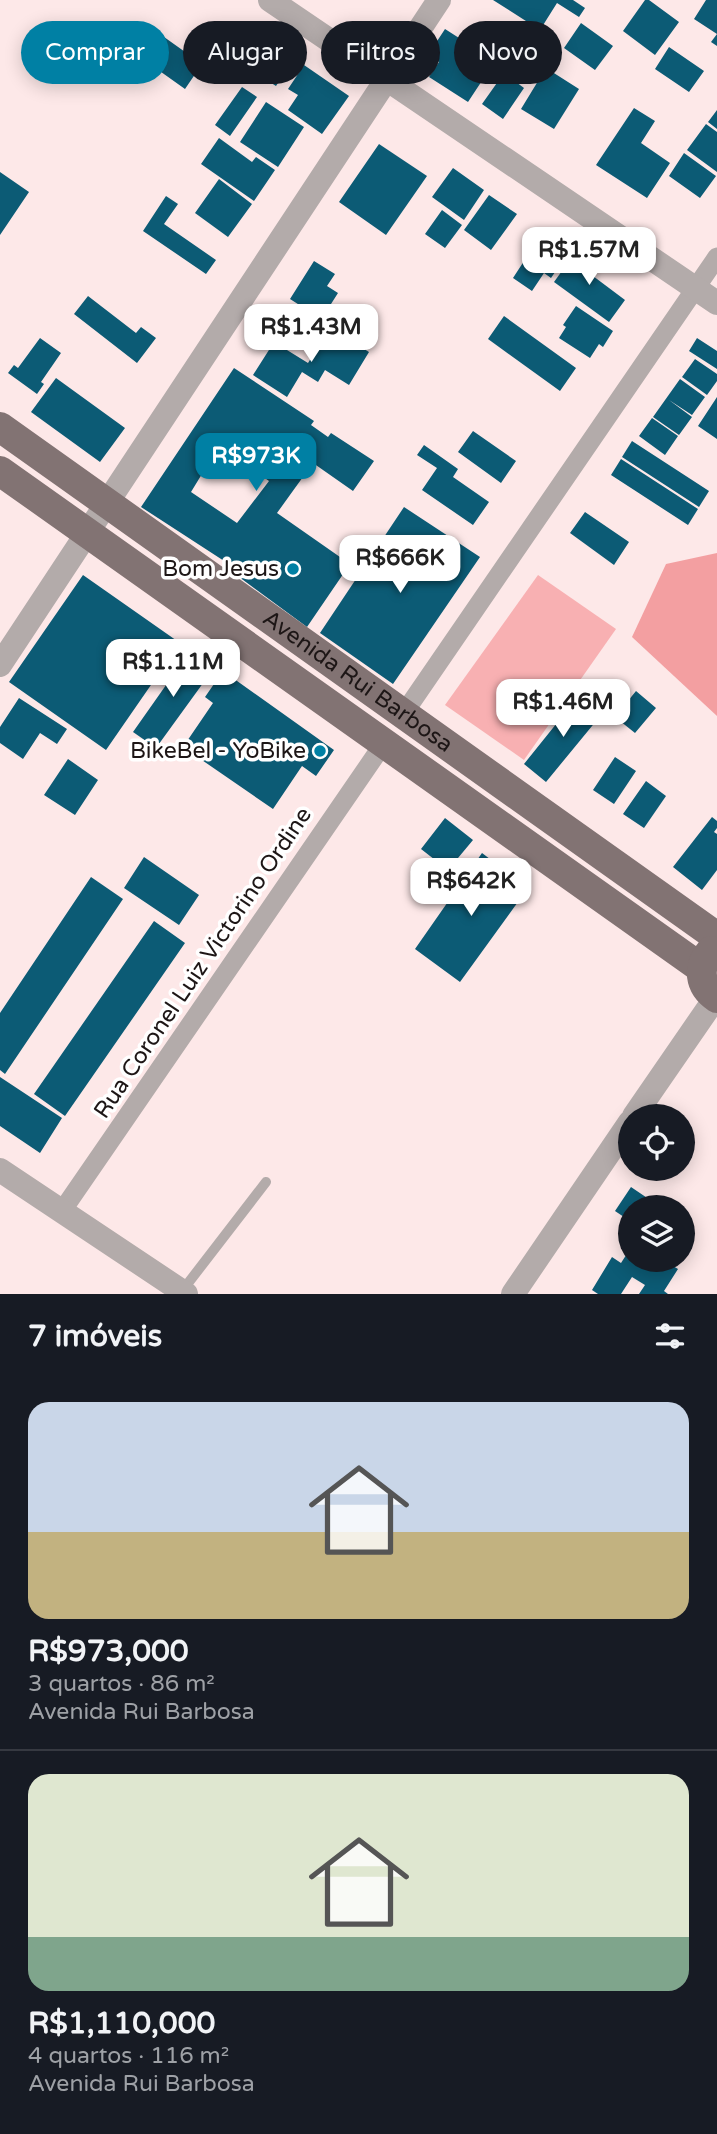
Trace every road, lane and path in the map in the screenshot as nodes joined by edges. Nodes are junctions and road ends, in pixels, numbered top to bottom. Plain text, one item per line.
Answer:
1 (271, 0) edge
2 (439, 0) edge
3 (425, 21) edge
4 (321, 34) edge
5 (383, 84) edge
6 (393, 84) edge
7 (717, 257) edge
8 (695, 289) junction
9 (717, 303) edge
10 (0, 427) edge
11 (0, 471) edge
12 (107, 503) junction
13 (87, 533) junction
14 (0, 665) edge
15 (404, 713) junction
16 (383, 743) junction
17 (717, 937) edge
18 (709, 957) edge
19 (716, 997) edge
20 (642, 1104) edge
21 (618, 1140) edge
22 (0, 1170) edge
23 (266, 1182) dead end
24 (62, 1212) junction
25 (184, 1293) edge
26 (513, 1294) edge

1 - 4 street
2 - 3 street
5 - 12 street
6 - 8 street
7 - 8 street
8 - 9 street
8 - 15 street
10 - 12 main road, Avenida Rui Barbosa
11 - 13 main road, Avenida Rui Barbosa
12 - 13 street
12 - 15 main road, Avenida Rui Barbosa
13 - 14 street
13 - 16 main road, Avenida Rui Barbosa
15 - 17 main road, Avenida Rui Barbosa
16 - 18 main road, Avenida Rui Barbosa
16 - 24 street, Rua Coronel Luiz Victorino Ordine
18 - 19 main road
19 - 20 street
21 - 26 street
22 - 24 street
23 - 25 lane
24 - 25 street

